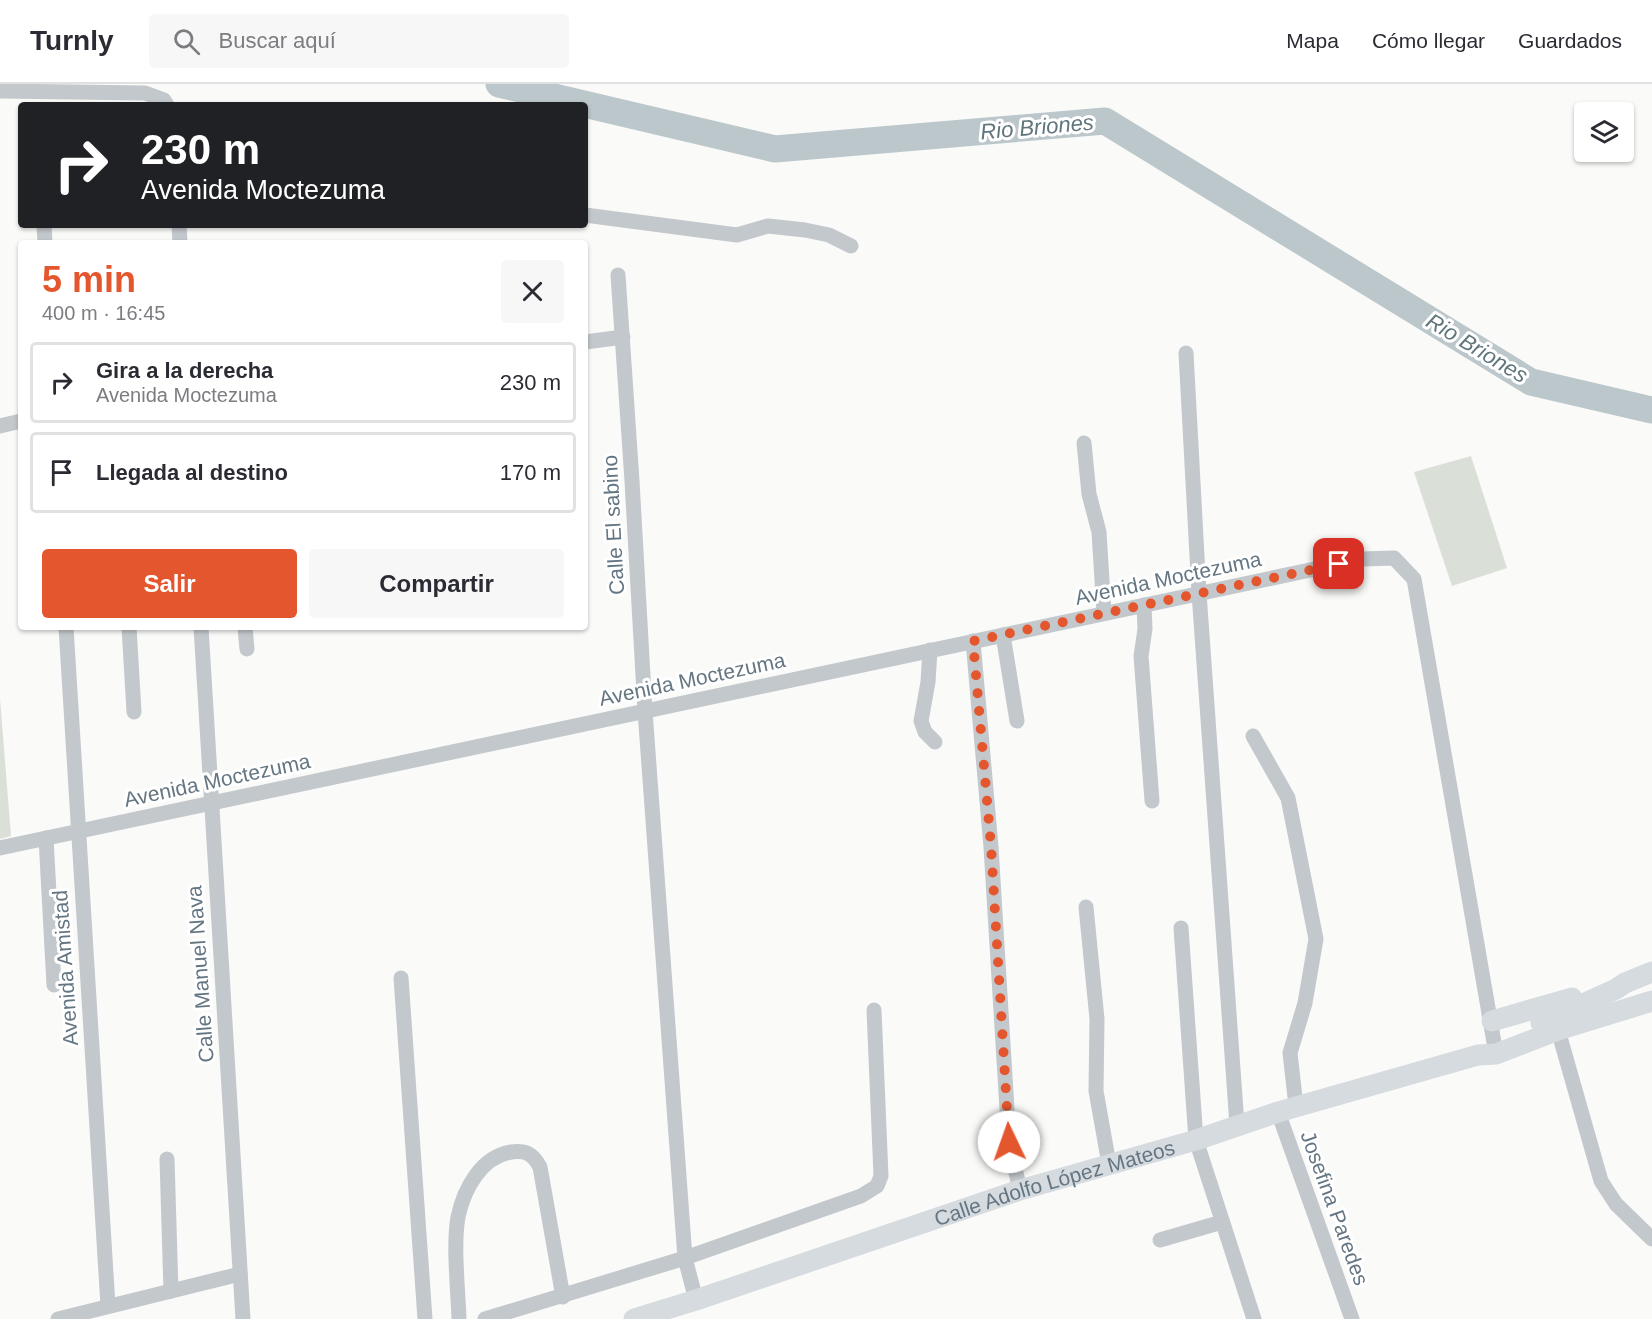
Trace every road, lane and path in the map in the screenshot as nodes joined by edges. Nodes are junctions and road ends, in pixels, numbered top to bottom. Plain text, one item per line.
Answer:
1 (0, 91) edge
2 (38, 98) edge
3 (164, 102) edge
4 (588, 215) edge
5 (851, 246) dead end
6 (618, 275) dead end
7 (622, 337) junction
8 (588, 342) edge
9 (1186, 353) dead end
10 (18, 422) edge
11 (0, 426) edge
12 (1084, 443) dead end
13 (1199, 593) junction
14 (1144, 605) junction
15 (1104, 614) junction
16 (66, 630) edge
17 (129, 630) edge
18 (201, 630) edge
19 (245, 630) edge
20 (1003, 635) junction
21 (973, 641) junction
22 (247, 650) dead end
23 (930, 650) junction
24 (645, 711) junction
25 (134, 712) dead end
26 (1017, 721) dead end
27 (1253, 736) dead end
28 (935, 742) dead end
29 (1152, 801) dead end
30 (210, 803) junction
31 (77, 831) junction
32 (46, 838) junction
33 (0, 848) edge
34 (1086, 907) dead end
35 (1181, 928) dead end
36 (1652, 972) edge
37 (401, 978) dead end
38 (1625, 982) junction
39 (54, 985) dead end
40 (1652, 1001) edge
41 (874, 1010) dead end
42 (1492, 1021) junction
43 (1558, 1030) junction
44 (1490, 1051) junction
45 (1287, 1109) junction
46 (1237, 1125) junction
47 (1196, 1140) junction
48 (167, 1159) dead end
49 (1109, 1164) junction
50 (1020, 1190) junction
51 (1222, 1222) junction
52 (1652, 1239) edge
53 (1160, 1240) dead end
54 (685, 1258) junction
55 (240, 1274) junction
56 (171, 1291) junction
57 (563, 1297) junction
58 (696, 1300) junction
59 (108, 1306) junction
60 (58, 1319) edge
61 (243, 1319) edge
62 (425, 1319) edge
63 (459, 1319) edge
64 (485, 1319) edge
65 (634, 1319) edge
66 (1254, 1319) edge
67 (1352, 1319) edge

1 - 2 street
2 - 3 street
4 - 5 street
6 - 7 street, Calle El sabino
7 - 8 street
7 - 24 street, Calle El sabino
9 - 13 street
10 - 11 street
12 - 15 street
13 - 14 street, Avenida Moctezuma
13 - 42 street, Avenida Moctezuma
13 - 46 street
14 - 15 street, Avenida Moctezuma
14 - 29 street
15 - 20 street, Avenida Moctezuma
16 - 31 street, Avenida Amistad
17 - 25 street
18 - 30 street, Calle Manuel Nava
19 - 22 street
20 - 21 street, Avenida Moctezuma
20 - 26 street
21 - 23 street, Avenida Moctezuma
21 - 50 street
23 - 24 street, Avenida Moctezuma
23 - 28 street
24 - 30 street, Avenida Moctezuma
24 - 54 street, Calle El sabino
27 - 45 street, Josefina Paredes
30 - 31 street, Avenida Moctezuma
30 - 55 street, Calle Manuel Nava
31 - 32 street, Avenida Moctezuma
31 - 59 street, Avenida Amistad
32 - 33 street, Avenida Moctezuma
32 - 39 street
34 - 49 street
35 - 47 street
36 - 38 main road, Calle Adolfo López Mateos
37 - 62 street
38 - 42 main road
38 - 44 main road, Calle Adolfo López Mateos
40 - 43 main road, Calle Adolfo López Mateos
41 - 54 street
42 - 44 street
43 - 44 main road, Calle Adolfo López Mateos
43 - 52 street
44 - 45 main road, Calle Adolfo López Mateos
45 - 46 main road, Calle Adolfo López Mateos
45 - 67 street, Josefina Paredes
46 - 47 main road, Calle Adolfo López Mateos
47 - 49 main road, Calle Adolfo López Mateos
47 - 51 street
48 - 56 street
49 - 50 main road, Calle Adolfo López Mateos
50 - 58 main road, Calle Adolfo López Mateos
51 - 53 street
51 - 66 street
54 - 57 street
54 - 58 street, Calle El sabino
55 - 56 street
55 - 61 street, Calle Manuel Nava
56 - 59 street
57 - 63 street
57 - 64 street
58 - 65 main road, Calle Adolfo López Mateos
59 - 60 street

